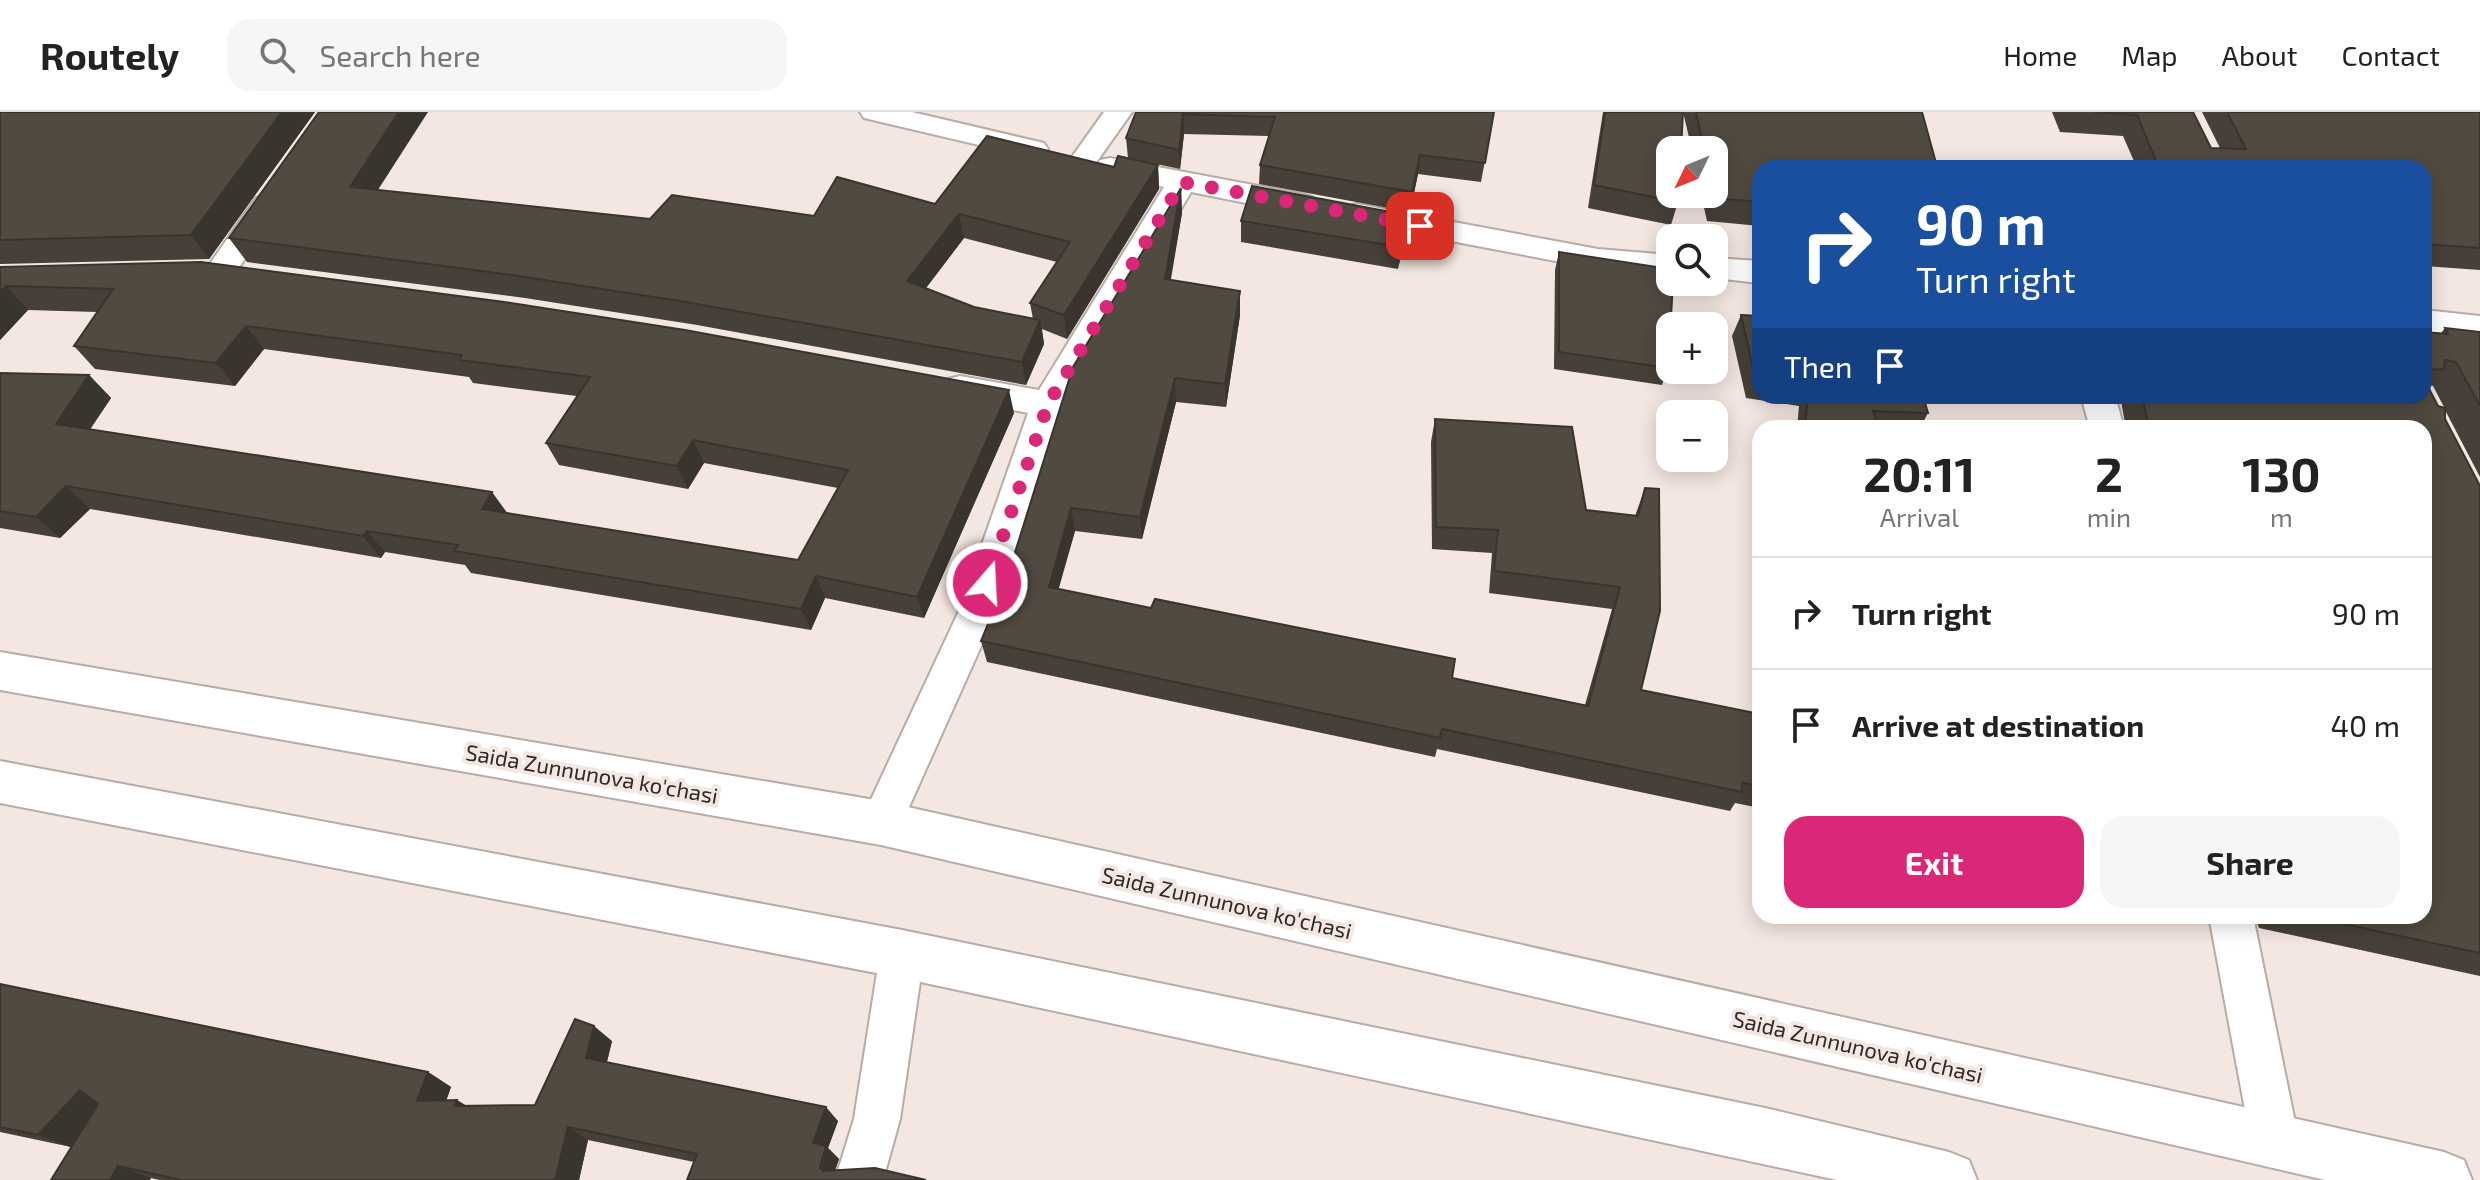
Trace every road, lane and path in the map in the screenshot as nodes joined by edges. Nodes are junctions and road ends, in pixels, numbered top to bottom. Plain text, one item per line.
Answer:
1 (874, 112) edge
2 (1118, 112) edge
3 (1083, 161) junction
4 (1182, 182) junction
5 (282, 184) edge
6 (1656, 264) edge
7 (1728, 269) edge
8 (1752, 271) edge
9 (219, 273) edge
10 (2432, 322) edge
11 (2480, 327) edge
12 (925, 382) edge
13 (1048, 404) junction
14 (0, 671) edge
15 (0, 782) edge
16 (881, 823) junction
17 (2233, 924) edge
18 (902, 954) junction
19 (2275, 1142) junction
20 (859, 1180) edge
21 (1949, 1180) edge
22 (2444, 1180) edge

1 - 3 street
2 - 3 street
3 - 4 street
4 - 6 street
4 - 13 street
5 - 9 street
7 - 8 street
10 - 11 street
12 - 13 street
13 - 16 street
14 - 16 main road, Saida Zunnunova ko'chasi
15 - 18 main road
16 - 19 main road, Saida Zunnunova ko'chasi
17 - 19 street
18 - 20 street
18 - 21 main road
19 - 22 main road, Saida Zunnunova ko'chasi

